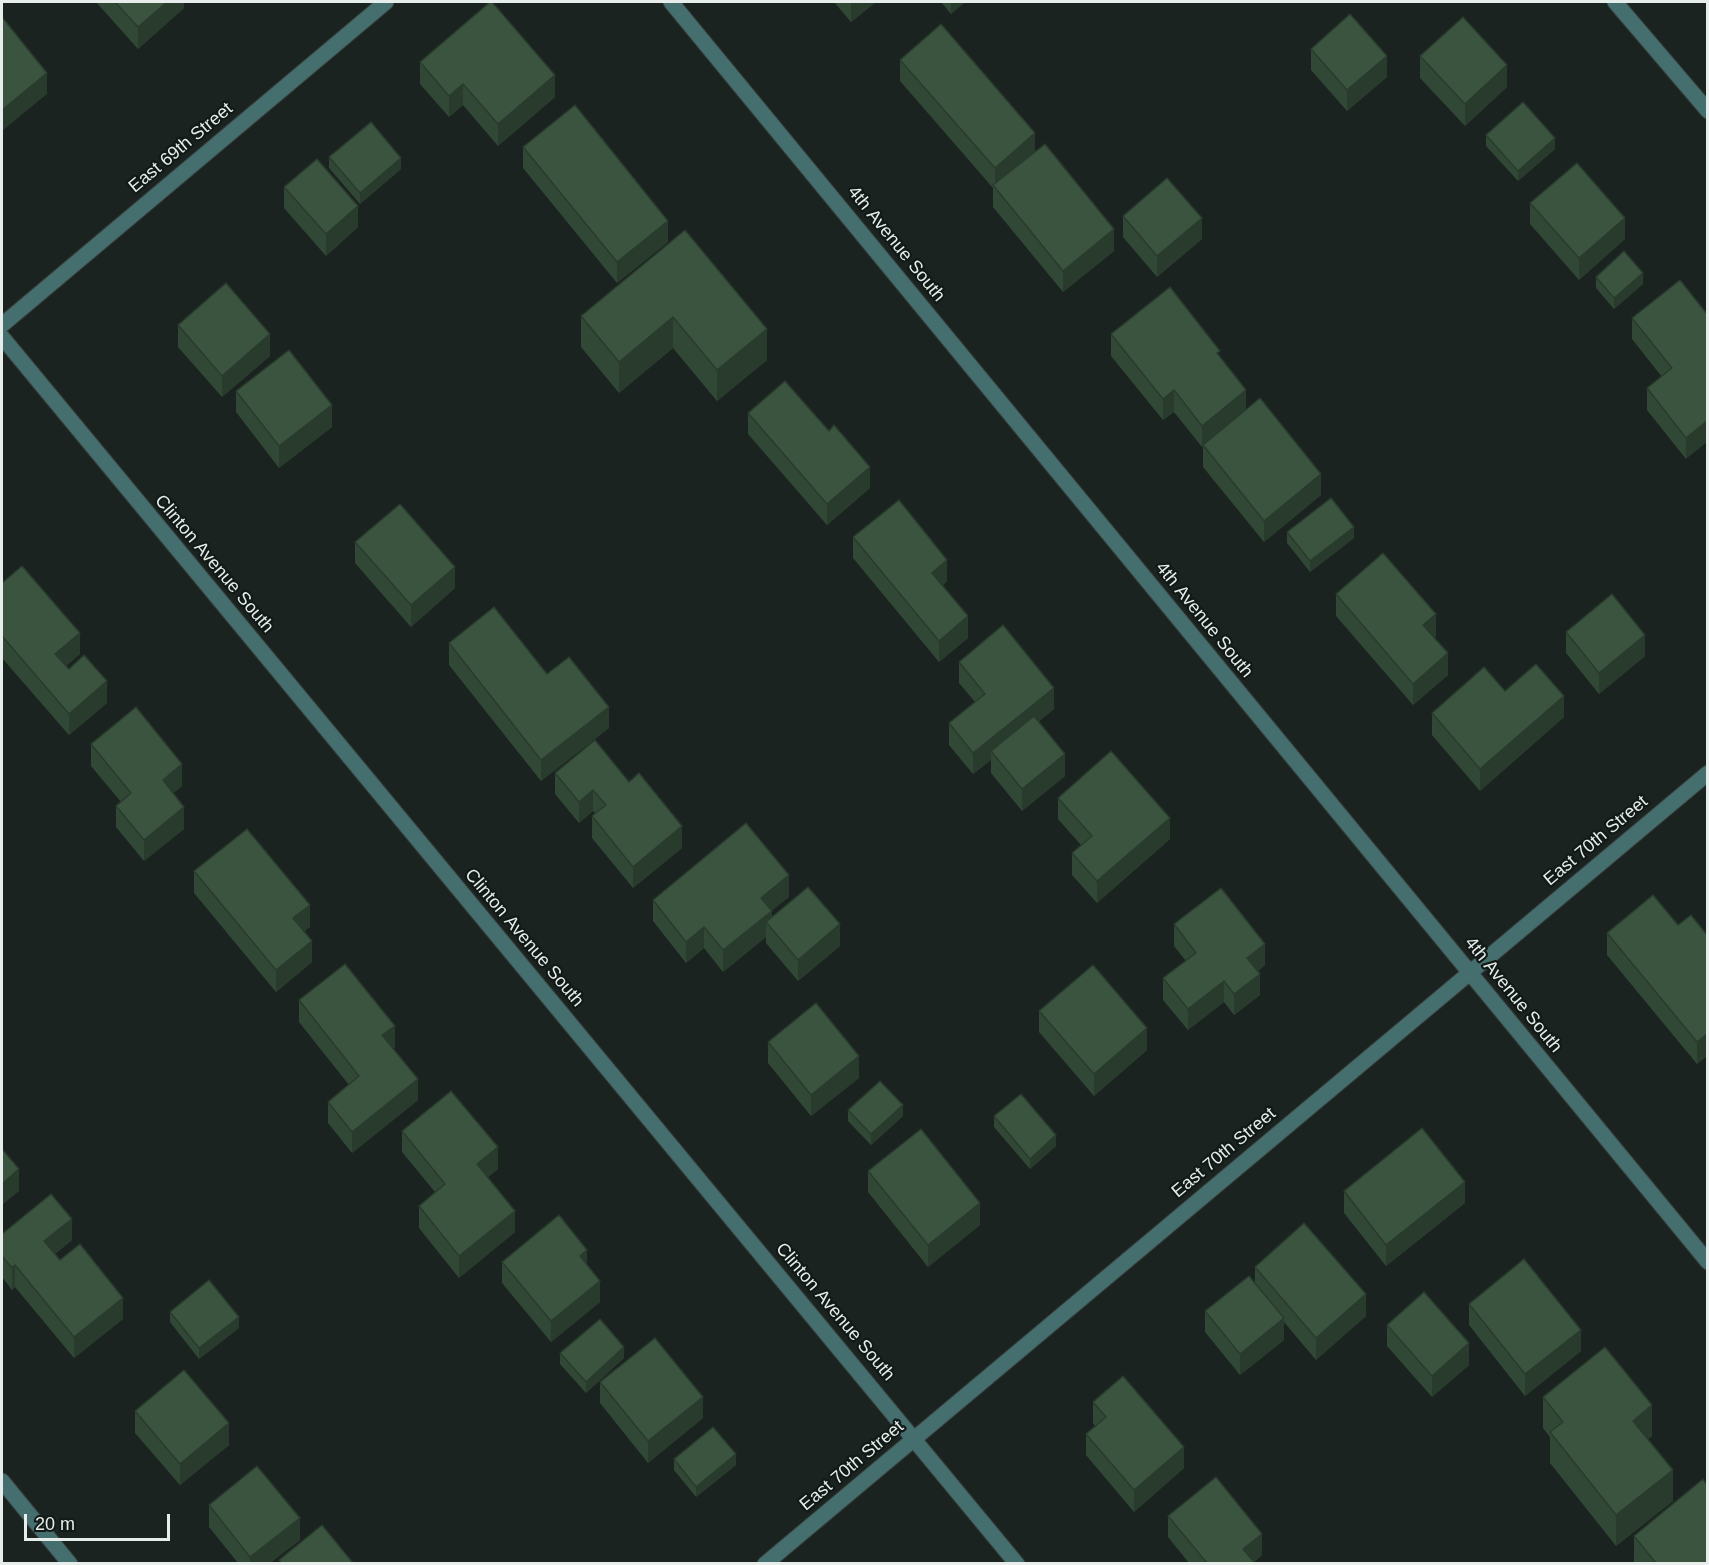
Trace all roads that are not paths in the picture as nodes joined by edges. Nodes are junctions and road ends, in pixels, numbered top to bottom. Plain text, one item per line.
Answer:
1 (386, 2) edge
2 (671, 2) edge
3 (1615, 2) edge
4 (1707, 111) edge
5 (2, 325) edge
6 (2, 338) edge
7 (1707, 773) edge
8 (1469, 973) junction
9 (1707, 1262) edge
10 (914, 1438) junction
11 (2, 1480) edge
12 (70, 1563) edge
13 (765, 1563) edge
14 (1017, 1563) edge

1 - 5 street, East 69th Street
2 - 8 street, 4th Avenue South
3 - 4 street
6 - 10 street, Clinton Avenue South
7 - 8 street, East 70th Street
8 - 9 street, 4th Avenue South
8 - 10 street, East 70th Street
10 - 13 street, East 70th Street
10 - 14 street, Clinton Avenue South
11 - 12 street

